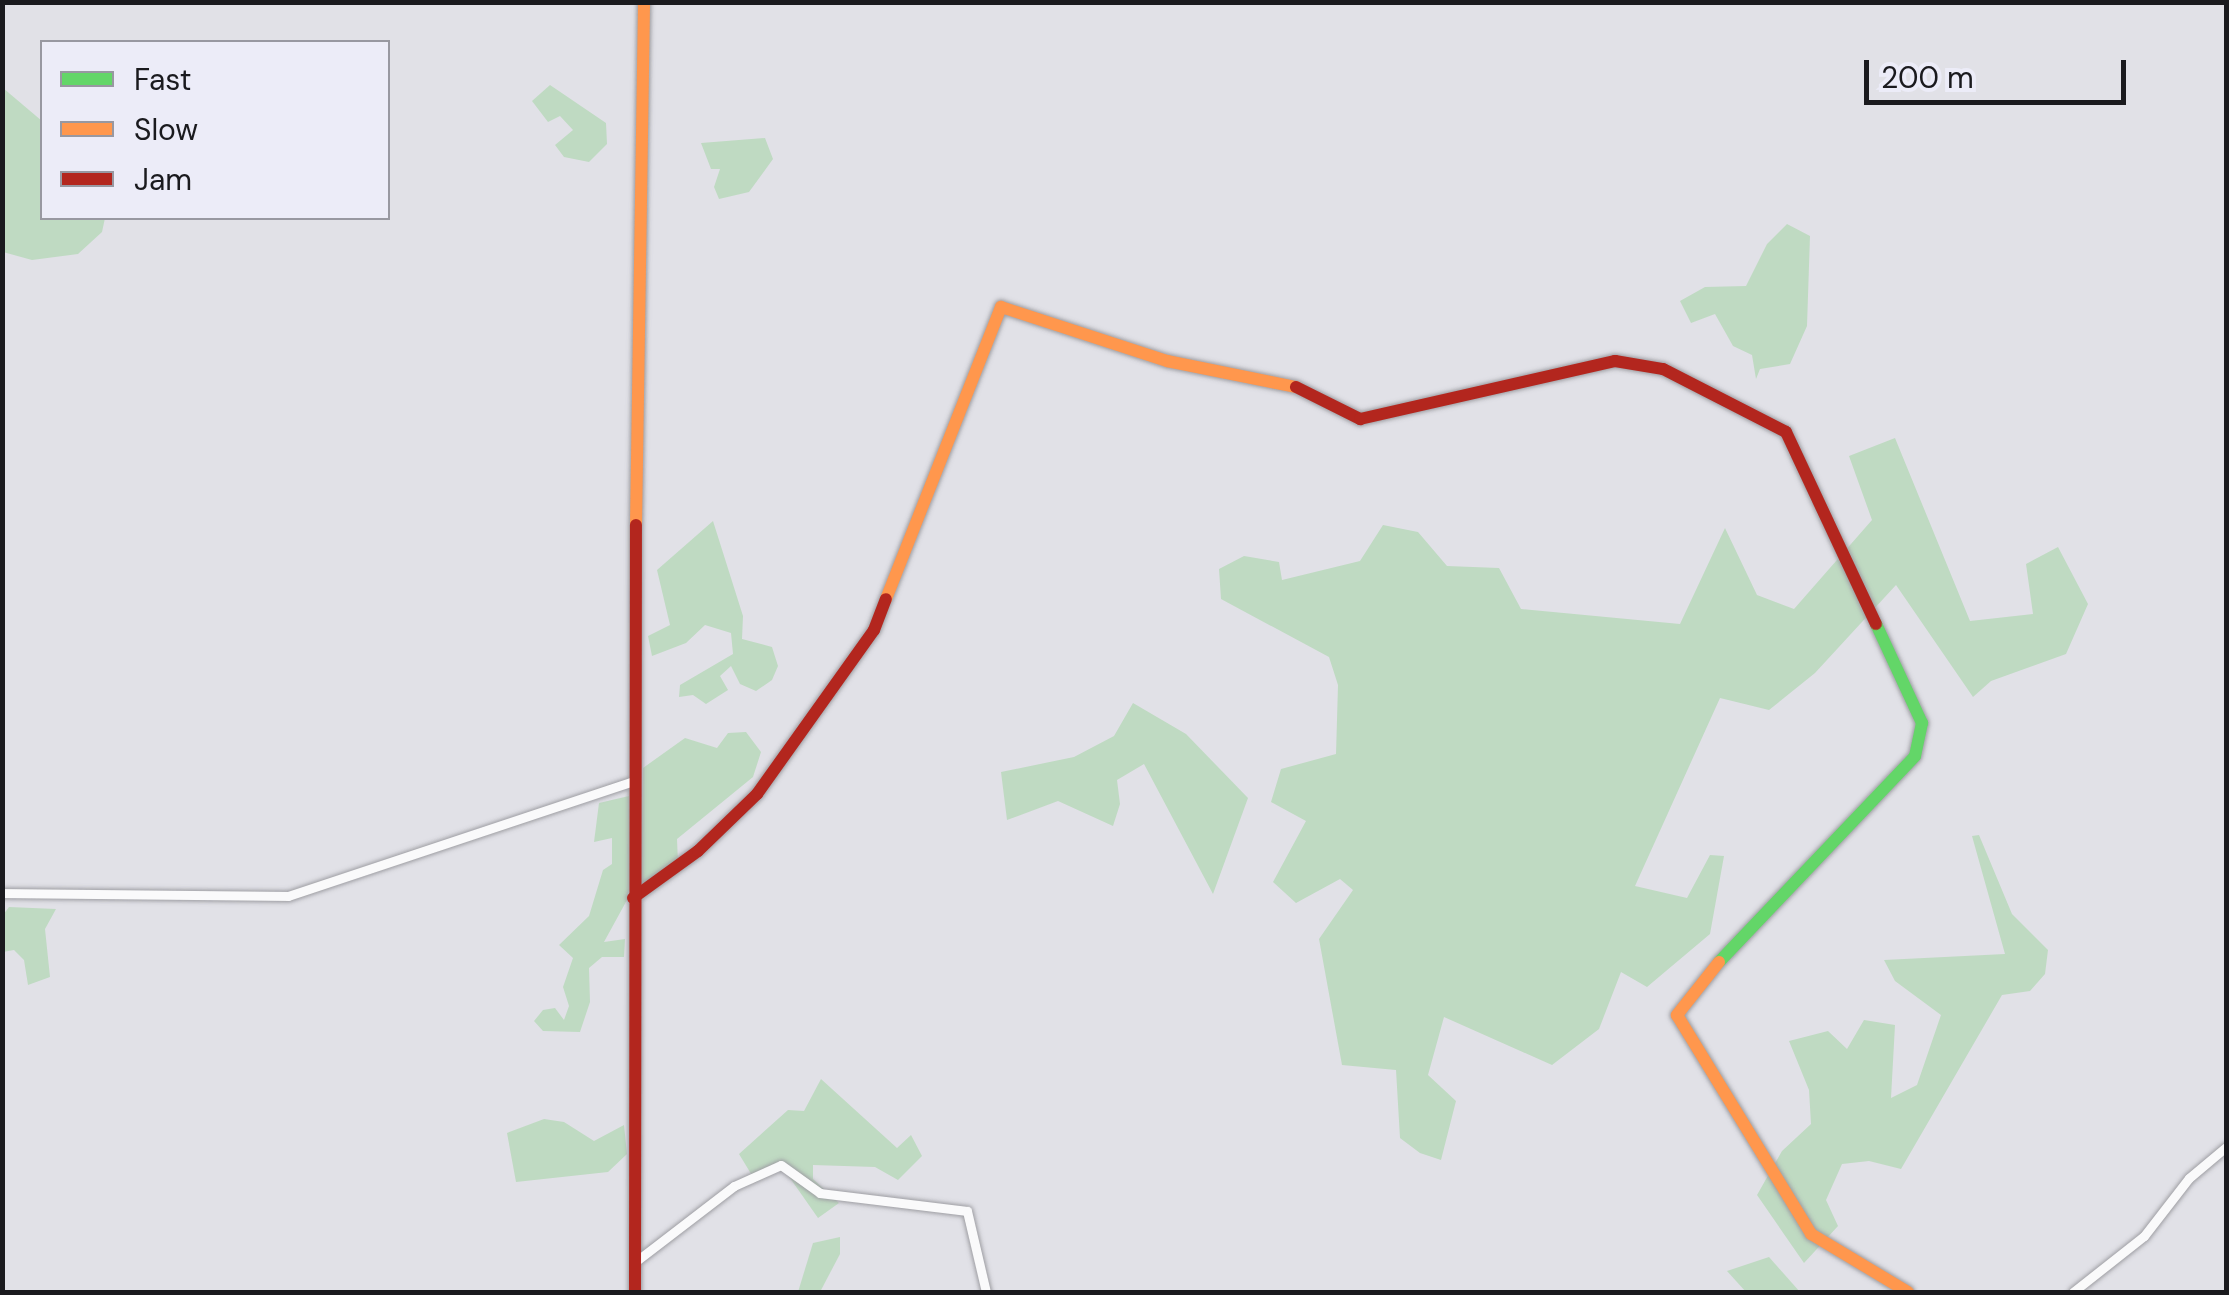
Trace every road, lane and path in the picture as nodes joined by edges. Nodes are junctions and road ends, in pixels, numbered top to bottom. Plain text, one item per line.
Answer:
1 (644, 2) edge
2 (634, 781) junction
3 (4, 895) edge
4 (633, 898) junction
5 (2226, 1147) edge
6 (635, 1262) junction
7 (635, 1292) edge
8 (986, 1292) edge
9 (1908, 1292) edge
10 (2073, 1292) edge

1 - 2 street
2 - 3 street
2 - 4 street
4 - 6 street
4 - 9 street
5 - 10 street
6 - 7 street
6 - 8 street

